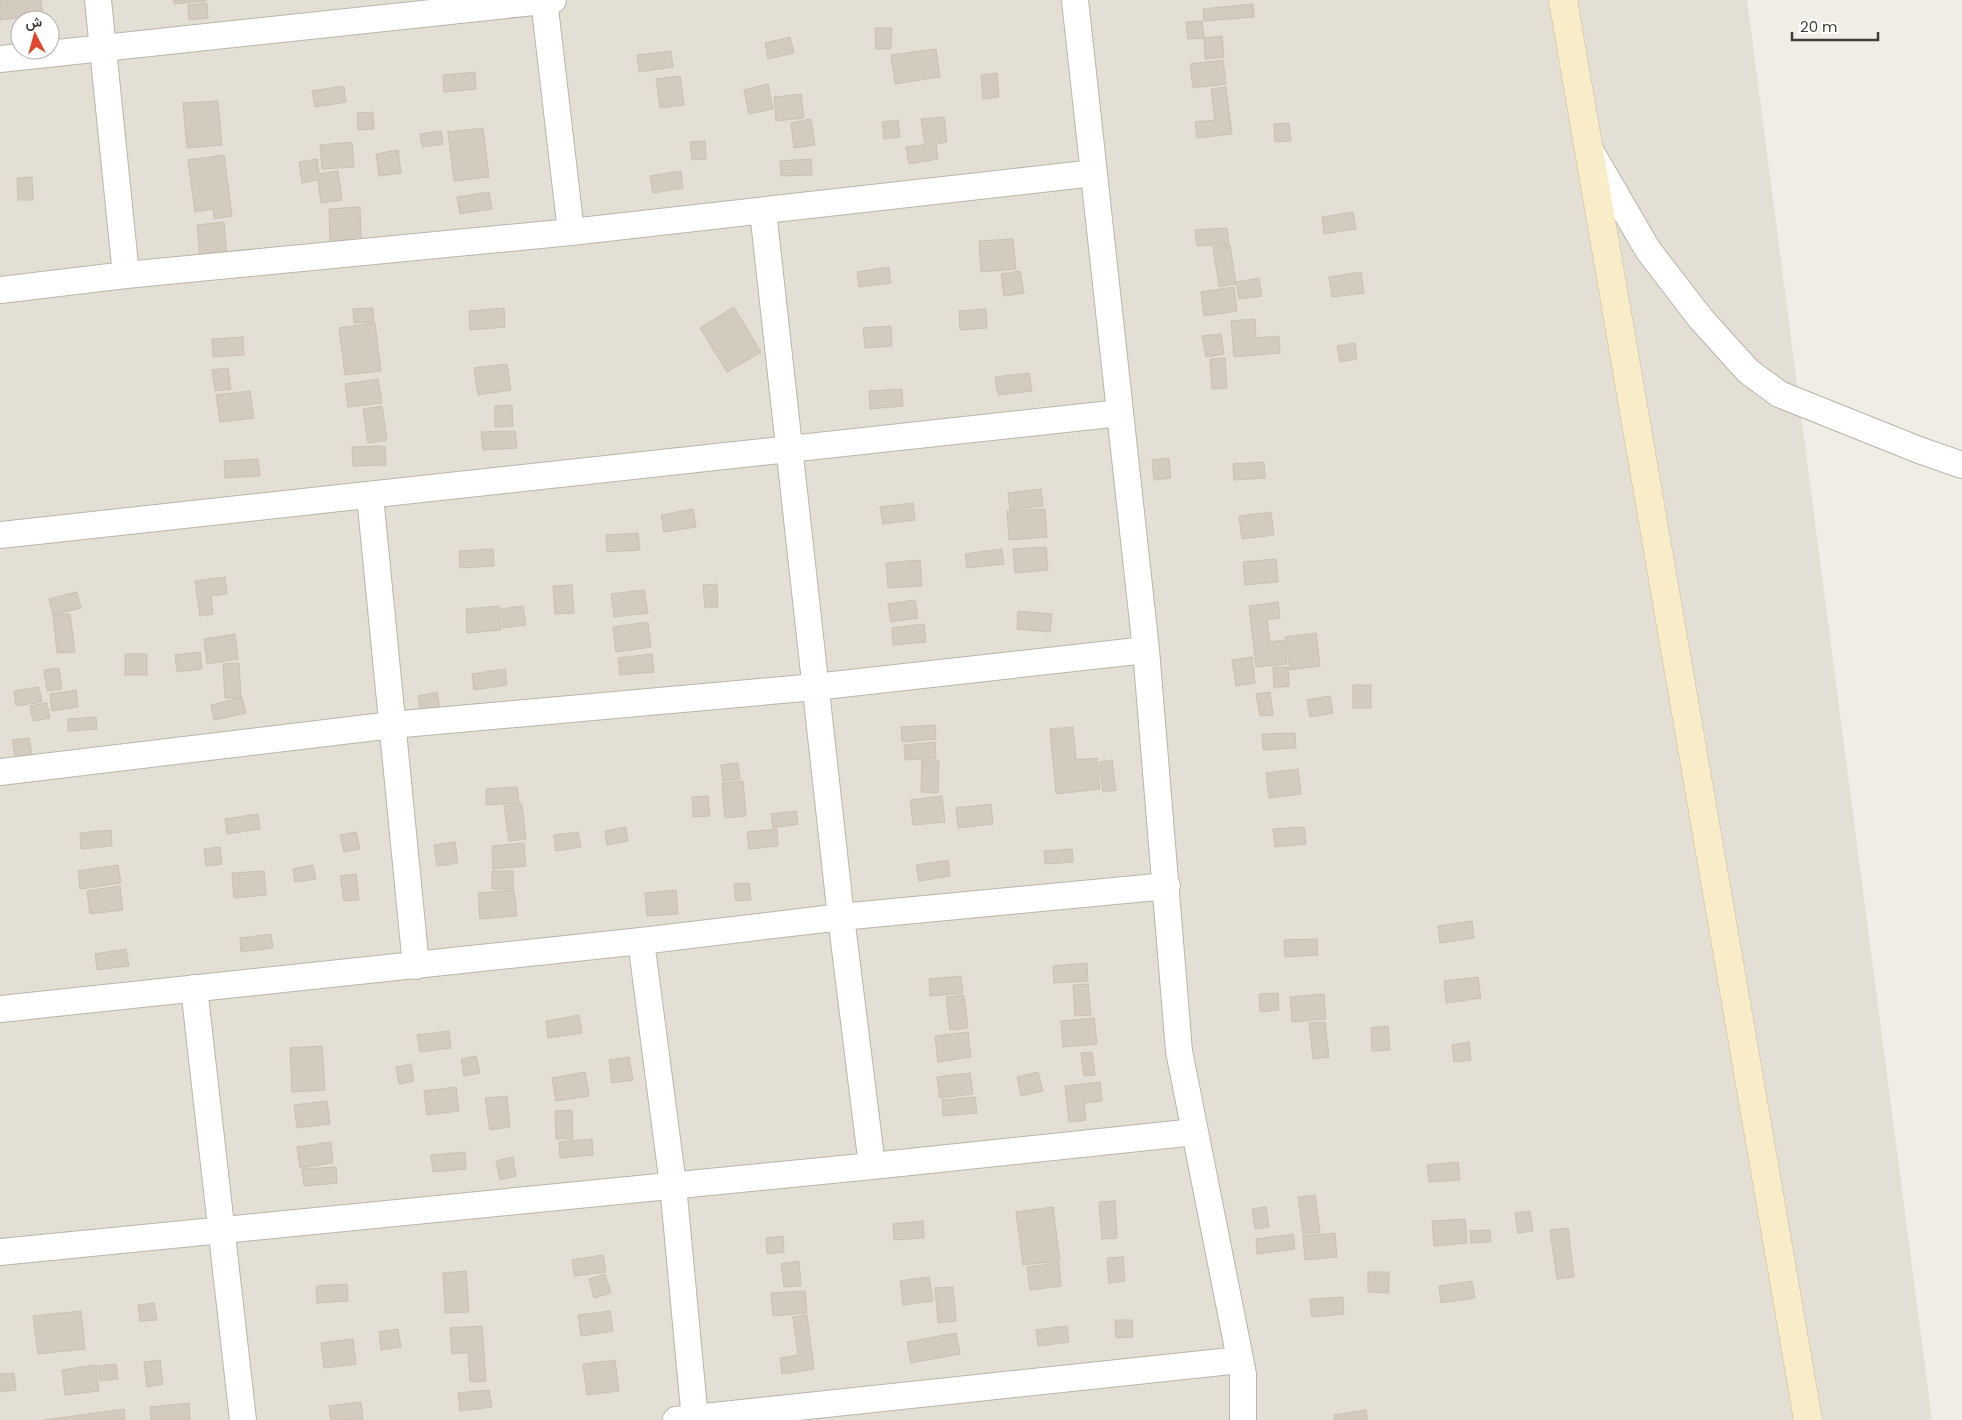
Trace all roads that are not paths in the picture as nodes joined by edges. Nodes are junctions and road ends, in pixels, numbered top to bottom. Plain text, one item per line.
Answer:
1 (98, 0) edge
2 (547, 0) edge
3 (1075, 0) edge
4 (1563, 0) edge
5 (103, 48) junction
6 (0, 59) edge
7 (1588, 147) junction
8 (1094, 173) junction
9 (763, 210) junction
10 (570, 232) junction
11 (126, 275) junction
12 (0, 290) edge
13 (1120, 413) junction
14 (790, 450) junction
15 (1962, 465) edge
16 (370, 496) junction
17 (0, 535) edge
18 (1146, 650) junction
19 (815, 687) junction
20 (392, 725) junction
21 (0, 772) edge
22 (1167, 886) junction
23 (841, 917) junction
24 (641, 942) junction
25 (416, 966) junction
26 (194, 988) junction
27 (0, 1009) edge
28 (1195, 1132) junction
29 (872, 1166) junction
30 (673, 1185) junction
31 (222, 1230) junction
32 (0, 1252) edge
33 (1240, 1360) junction
34 (689, 1419) edge
35 (243, 1420) edge
36 (1244, 1420) edge
37 (1808, 1420) edge

1 - 5 street
2 - 5 street
2 - 10 street
3 - 8 street
4 - 7 main road
5 - 6 street
5 - 11 street
7 - 15 street
7 - 37 main road
8 - 9 street
8 - 13 street
9 - 10 street
9 - 14 street
10 - 11 street
11 - 12 street
13 - 14 street
13 - 18 street
14 - 16 street
14 - 19 street
16 - 17 street
16 - 20 street
18 - 19 street
18 - 22 street
19 - 20 street
19 - 23 street
20 - 21 street
20 - 25 street
22 - 23 street
22 - 28 street
23 - 24 street
23 - 29 street
24 - 25 street
24 - 30 street
25 - 26 street
26 - 27 street
26 - 31 street
28 - 29 street
28 - 33 street
29 - 30 street
30 - 31 street
30 - 34 street
31 - 32 street
31 - 35 street
33 - 34 street
33 - 36 street

